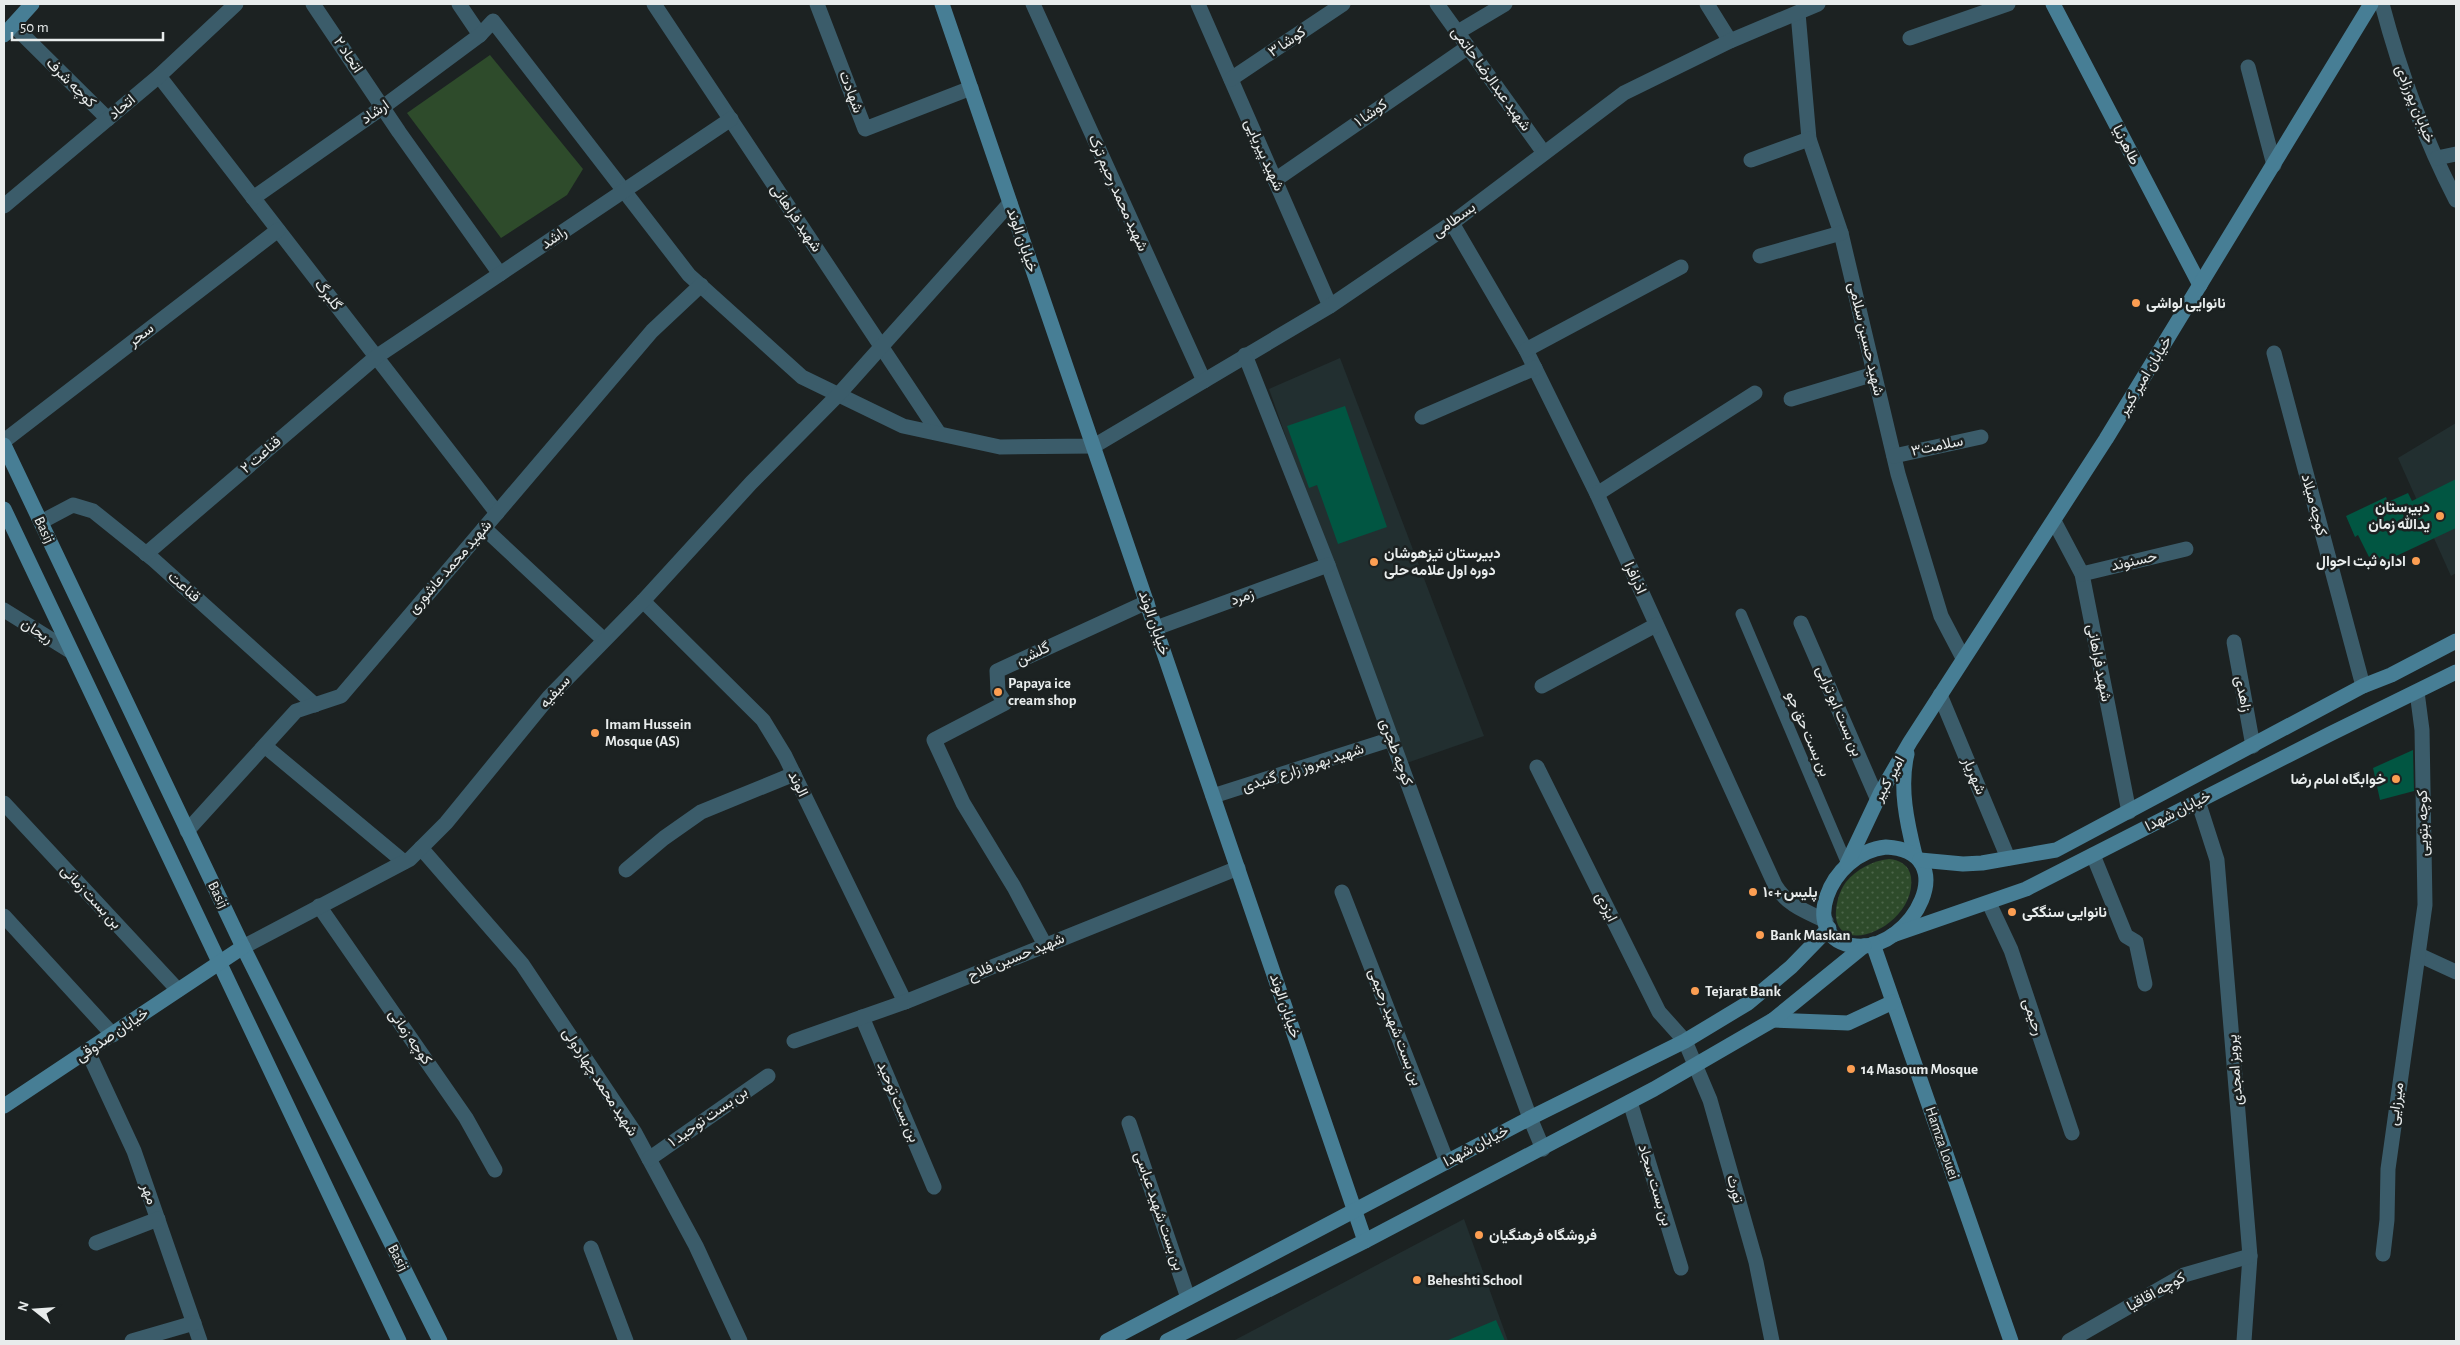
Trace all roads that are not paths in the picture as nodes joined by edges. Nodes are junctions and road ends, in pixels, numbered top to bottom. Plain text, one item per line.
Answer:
1 (32, 4) edge
2 (236, 4) edge
3 (313, 4) edge
4 (459, 4) edge
5 (654, 4) edge
6 (817, 4) edge
7 (942, 4) edge
8 (1033, 4) edge
9 (1198, 4) edge
10 (1343, 4) edge
11 (1437, 4) edge
12 (1506, 4) edge
13 (1707, 4) edge
14 (1818, 4) edge
15 (2008, 4) edge
16 (2053, 4) edge
17 (2371, 4) edge
18 (2382, 4) edge
19 (1798, 13) junction
20 (8, 30) edge
21 (1458, 32) junction
22 (480, 35) junction
23 (1910, 38) dead end
24 (1730, 41) junction
25 (1468, 47) junction
26 (2248, 67) dead end
27 (159, 76) junction
28 (1231, 79) junction
29 (971, 88) junction
30 (382, 107) junction
31 (108, 119) junction
32 (731, 119) junction
33 (1809, 139) junction
34 (1544, 154) junction
35 (2456, 154) edge
36 (2437, 158) junction
37 (1751, 160) dead end
38 (2274, 165) junction
39 (1275, 180) junction
40 (624, 191) junction
41 (253, 198) junction
42 (2456, 200) edge
43 (1010, 203) junction
44 (4, 206) edge
45 (1452, 223) junction
46 (278, 230) junction
47 (1841, 233) junction
48 (1760, 256) dead end
49 (1681, 267) dead end
50 (500, 274) junction
51 (701, 285) junction
52 (2200, 286) junction
53 (1330, 306) junction
54 (881, 345) junction
55 (1526, 350) junction
56 (2274, 353) dead end
57 (1245, 355) junction
58 (376, 357) junction
59 (1535, 368) junction
60 (1874, 374) junction
61 (1204, 381) junction
62 (1755, 393) dead end
63 (839, 394) junction
64 (1791, 400) dead end
65 (1422, 417) dead end
66 (938, 432) junction
67 (1981, 437) dead end
68 (4, 441) edge
69 (4, 446) edge
70 (1094, 446) junction
71 (1894, 456) junction
72 (1597, 494) junction
73 (4, 509) edge
74 (497, 513) junction
75 (2054, 521) junction
76 (40, 522) junction
77 (484, 528) junction
78 (2186, 549) dead end
79 (146, 554) junction
80 (1328, 565) junction
81 (2082, 574) junction
82 (643, 601) junction
83 (1147, 602) junction
84 (4, 610) edge
85 (1741, 614) dead end
86 (1801, 623) dead end
87 (1656, 625) junction
88 (1156, 628) junction
89 (604, 640) junction
90 (2456, 641) edge
91 (2234, 642) dead end
92 (70, 651) junction
93 (1962, 658) junction
94 (2456, 672) edge
95 (1542, 686) dead end
96 (2363, 686) junction
97 (2417, 692) junction
98 (1940, 695) junction
99 (315, 704) junction
100 (1392, 739) junction
101 (1910, 742) junction
102 (2253, 746) junction
103 (266, 747) junction
104 (1537, 767) dead end
105 (794, 774) junction
106 (1213, 796) junction
107 (1877, 798) junction
108 (2198, 801) junction
109 (4, 803) edge
110 (2128, 812) junction
111 (187, 831) junction
112 (421, 848) junction
113 (2093, 855) junction
114 (1918, 857) junction
115 (2008, 858) junction
116 (404, 862) junction
117 (1847, 864) junction
118 (1238, 868) junction
119 (626, 870) dead end
120 (1342, 892) dead end
121 (1989, 903) junction
122 (319, 906) junction
123 (4, 916) edge
124 (1827, 925) junction
125 (1894, 935) junction
126 (1045, 945) junction
127 (1868, 945) junction
128 (243, 947) junction
129 (2419, 955) junction
130 (218, 962) junction
131 (2456, 972) edge
132 (2145, 984) dead end
133 (178, 990) junction
134 (905, 1002) junction
135 (1893, 1002) junction
136 (862, 1017) junction
137 (1773, 1020) junction
138 (112, 1035) junction
139 (794, 1041) dead end
140 (1685, 1041) junction
141 (88, 1052) junction
142 (1696, 1065) junction
143 (768, 1076) dead end
144 (1630, 1102) junction
145 (4, 1106) edge
146 (1530, 1118) junction
147 (1129, 1123) dead end
148 (2072, 1133) dead end
149 (1543, 1150) junction
150 (649, 1159) junction
151 (1447, 1162) junction
152 (495, 1170) dead end
153 (934, 1187) dead end
154 (1355, 1210) junction
155 (158, 1219) junction
156 (1366, 1241) junction
157 (96, 1243) dead end
158 (591, 1248) dead end
159 (2384, 1254) dead end
160 (2250, 1256) junction
161 (1681, 1268) dead end
162 (1188, 1298) junction
163 (194, 1323) junction
164 (132, 1341) edge
165 (200, 1341) edge
166 (399, 1341) edge
167 (440, 1341) edge
168 (626, 1341) edge
169 (740, 1341) edge
170 (1107, 1341) edge
171 (1168, 1341) edge
172 (1772, 1341) edge
173 (2011, 1341) edge
174 (2069, 1341) edge
175 (2244, 1341) edge

1 - 20 main road
2 - 27 street, اتحاد
3 - 30 street, اتحاد ۲
4 - 22 street
5 - 32 street, شهید فراهانی
6 - 29 street, شهادت
7 - 29 main road, خیابان الوند
8 - 61 street, شهید محمد رحیم ترک
9 - 28 street, شهید پیریایی
10 - 28 street, کوشا ۳
11 - 21 street, شهید عبدالرضا حاتمی
12 - 21 street
13 - 24 street
14 - 19 street, بسطامی
15 - 23 street
16 - 52 main road, طاهرنیا
17 - 38 main road, خیابان امیر کبیر
18 - 36 street, خیابان پورزادی
19 - 24 street, بسطامی
19 - 33 street, شهید حسین سلامی
20 - 31 street, کوچه شرف
21 - 25 street, شهید عبدالرضا حاتمی
22 - 30 street, ارشاد
22 - 40 street, ارشاد
24 - 34 street, بسطامی
25 - 34 street, شهید عبدالرضا حاتمی
25 - 39 street, کوشا ۱
26 - 38 street
27 - 31 street, اتحاد
27 - 41 street, گلبرگ
28 - 39 street, شهید پیریایی
29 - 43 main road, خیابان الوند
30 - 41 street, ارشاد
30 - 50 street, اتحاد ۲
31 - 44 street, اتحاد
32 - 40 street, راشد
32 - 54 street, شهید فراهانی
33 - 37 street
33 - 47 street, شهید حسین سلامی
34 - 45 street, بسطامی
35 - 36 street
36 - 42 street, خیابان پورزادی
38 - 52 main road, خیابان امیر کبیر
39 - 53 street, شهید پیریایی
40 - 50 street, راشد
40 - 51 street
41 - 46 street, گلبرگ
43 - 54 street, سیفیه
43 - 70 main road, خیابان الوند
45 - 53 street, بسطامی
45 - 55 street, اذرافرا
46 - 58 street, گلبرگ
46 - 68 street, سحر
47 - 48 street
47 - 60 street, شهید حسین سلامی
49 - 55 street
50 - 58 street, راشد
51 - 63 street
51 - 74 street, شهید محمد عاشوری
52 - 75 main road, خیابان امیر کبیر
53 - 57 street, بسطامی
54 - 63 street, سیفیه
54 - 66 street, شهید فراهانی
55 - 59 street, اذرافرا
56 - 96 street, کوچه میلاد
57 - 61 street, بسطامی
57 - 80 street, کوچه طجری
58 - 74 street, گلبرگ
58 - 79 street, قناعت ۲
59 - 65 street
59 - 72 street, اذرافرا
60 - 64 street
60 - 71 street, شهید حسین سلامی
61 - 70 street, بسطامی
62 - 72 street
63 - 66 street
63 - 82 street, سیفیه
66 - 70 street
67 - 71 street, سلامت۳
69 - 76 main road, Basij
70 - 83 main road, خیابان الوند
71 - 93 street, شهید حسین سلامی
72 - 87 street, اذرافرا
73 - 92 main road, Basij
74 - 77 street, شهید محمد عاشوری
75 - 81 street, شهید فراهانی
75 - 93 main road, خیابان امیر کبیر
76 - 79 street, قناعت
76 - 111 main road, Basij
77 - 89 street
77 - 99 street, شهید محمد عاشوری
78 - 81 street, حسنوند
79 - 99 street, قناعت
80 - 88 street, زمرد
80 - 100 street, کوچه طجری
81 - 110 street, شهید فراهانی
82 - 89 street, سیفیه
82 - 105 street, الوند
83 - 88 main road, خیابان الوند
83 - 126 street, گلشن
84 - 92 street, ریحان
85 - 117 lane, بن بست حق جو
86 - 107 street, بن بست ابو ترابی
87 - 95 street
87 - 124 street, اذرافرا
88 - 106 main road, خیابان الوند
89 - 112 street, سیفیه
90 - 96 main road, خیابان شهدا
91 - 102 street, زاهدی
92 - 130 main road, Basij
93 - 98 main road, خیابان امیر کبیر
94 - 97 main road, خیابان شهدا
96 - 102 main road, خیابان شهدا
97 - 108 main road, خیابان شهدا
97 - 129 street, کوچه بتویی
98 - 101 main road, خیابان امیر کبیر
98 - 115 street, شهریار
99 - 103 street, شهید محمد عاشوری
100 - 106 street, شهید بهروز زارع گنبدی
100 - 146 street, کوچه طجری
101 - 107 main road, امیر کبیر
101 - 114 main road, امیر کبیر
102 - 110 main road, خیابان شهدا
103 - 111 street, شهید محمد عاشوری
103 - 116 street
104 - 140 street, ایزدی
105 - 119 street
105 - 134 street, الوند
106 - 118 main road, خیابان الوند
107 - 117 main road, امیر کبیر
108 - 113 main road, خیابان شهدا
108 - 160 street, پرویز امجدی
109 - 133 street, بن بست زمانی
110 - 115 main road, خیابان شهدا
111 - 128 main road, Basij
112 - 116 street, سیفیه
112 - 150 street, شهید محمد چهاردولی
113 - 121 main road, خیابان شهدا
113 - 132 street
114 - 115 main road, خیابان شهدا
114 - 117 main road
114 - 125 main road
116 - 122 street, سیفیه
117 - 124 main road
118 - 126 street, شهید حسین فلاح
118 - 154 main road, خیابان الوند
120 - 151 street, بن بست شهید رحیمی
121 - 125 main road, خیابان شهدا
121 - 148 street, رحیمی
122 - 128 street, سیفیه
122 - 152 street, کوچه زمانی
123 - 138 street
124 - 127 main road
124 - 140 main road, خیابان شهدا
125 - 127 main road
126 - 134 street, شهید حسین فلاح
127 - 135 main road, Hamza Louei
127 - 137 main road
128 - 130 main road, خیابان صدوقی
128 - 167 main road, Basij
129 - 131 street
129 - 159 street, میرزایی
130 - 133 main road, خیابان صدوقی
130 - 166 main road, Basij
133 - 138 main road, خیابان صدوقی
134 - 136 street, شهید حسین فلاح
135 - 137 main road
135 - 173 main road, Hamza Louei
136 - 139 street, شهید حسین فلاح
136 - 153 street, بن بست توحید
137 - 142 main road
138 - 141 main road, خیابان صدوقی
140 - 142 street, تورث
140 - 146 main road, خیابان شهدا
141 - 145 main road, خیابان صدوقی
141 - 155 street, مهر
142 - 144 main road
142 - 172 street, تورث
143 - 150 street, بن بست توحید ۱
144 - 149 main road
144 - 161 street, بن بست سجاد
146 - 149 street, کوچه طجری
146 - 151 main road, خیابان شهدا
147 - 162 street, بن بست شهید عباسی
149 - 156 main road
150 - 169 street, شهید محمد چهاردولی
151 - 154 main road, خیابان شهدا
154 - 156 main road, خیابان الوند
154 - 162 main road, خیابان شهدا
155 - 157 street
155 - 163 street, مهر
156 - 171 main road
158 - 168 street
160 - 174 street, کوچه اقاقیا
160 - 175 street, پرویز امجدی
162 - 170 main road, خیابان شهدا
163 - 164 street
163 - 165 street, مهر

